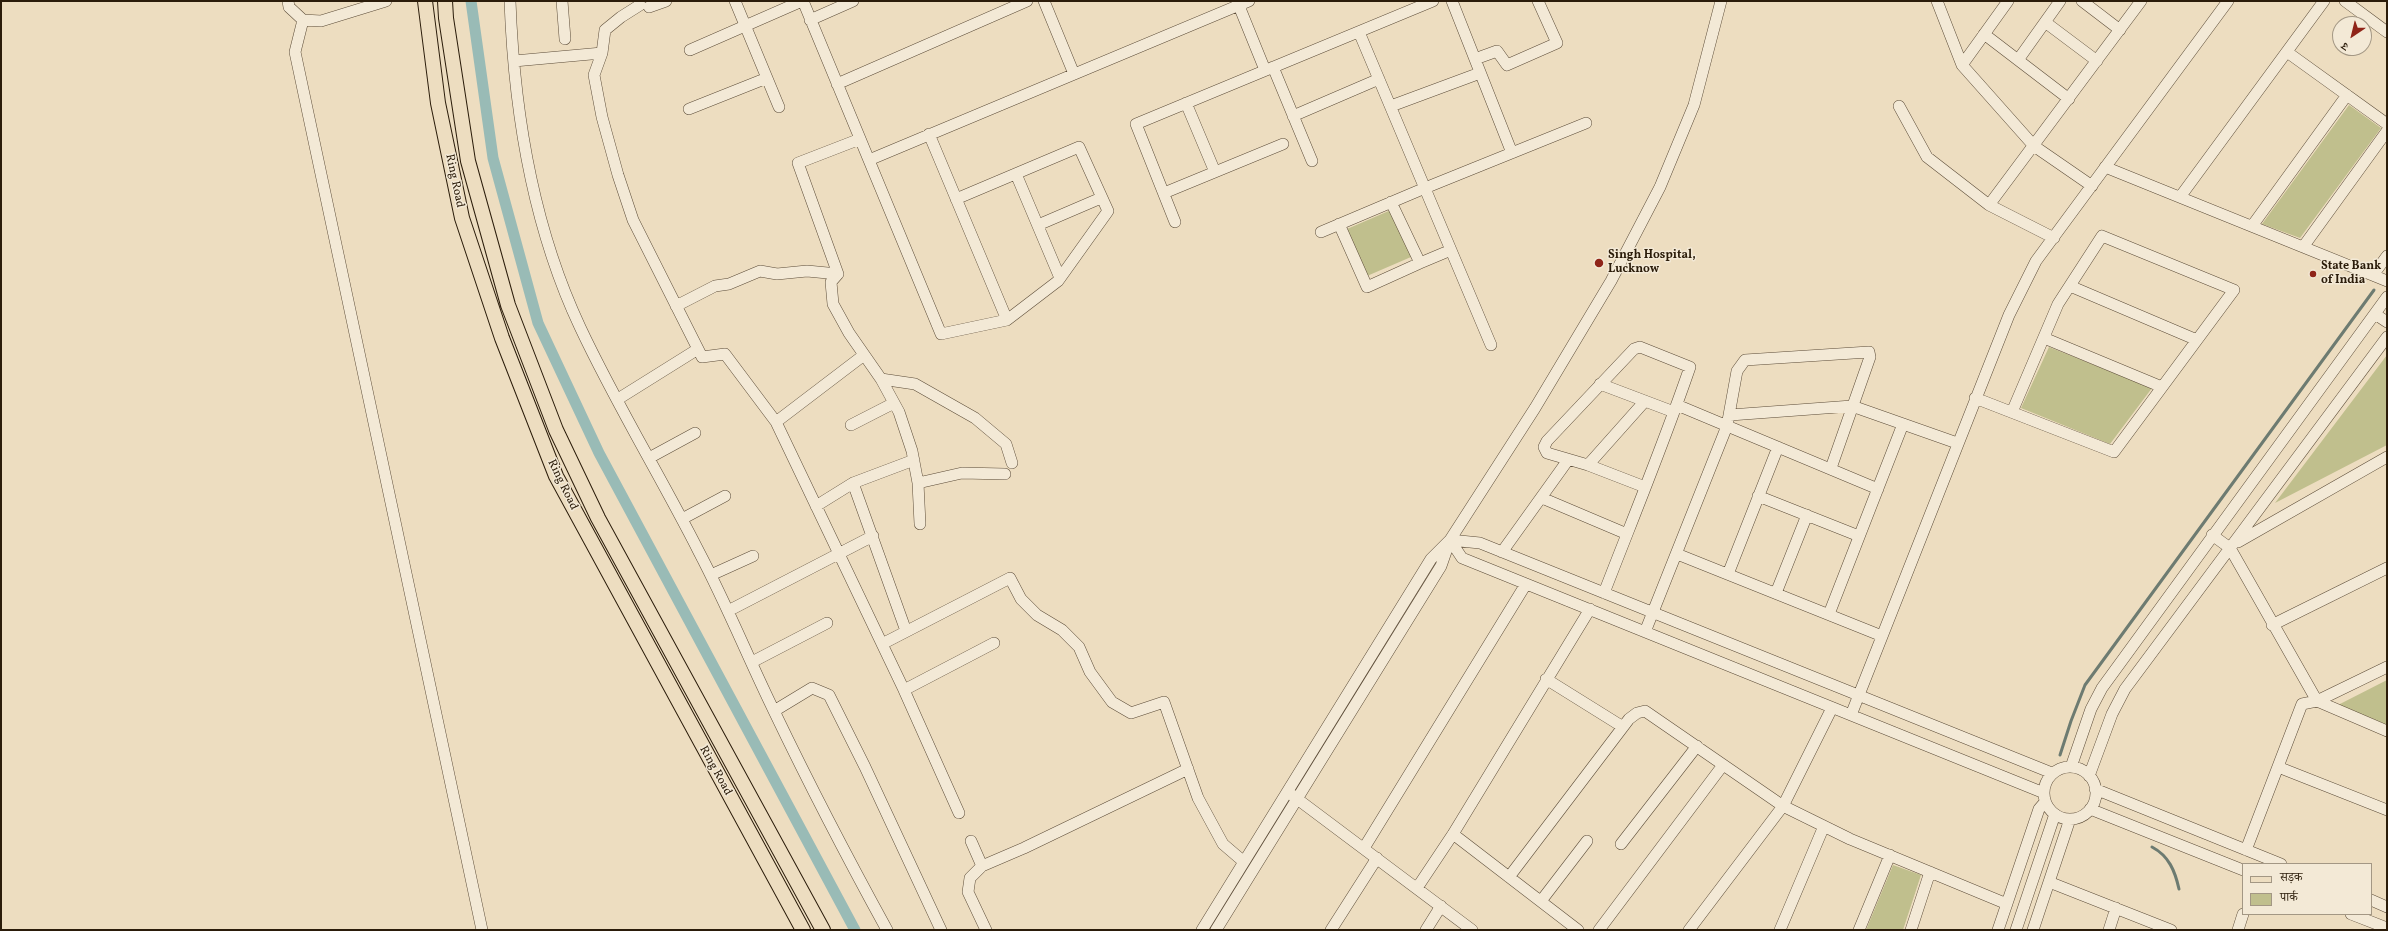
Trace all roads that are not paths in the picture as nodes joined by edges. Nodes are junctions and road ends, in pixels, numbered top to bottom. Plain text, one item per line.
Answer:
1 (288, 1) edge
2 (386, 1) edge
3 (425, 1) edge
4 (445, 1) edge
5 (510, 1) edge
6 (562, 1) edge
7 (666, 1) edge
8 (735, 1) edge
9 (803, 1) edge
10 (853, 1) edge
11 (1027, 1) edge
12 (1044, 1) edge
13 (1433, 1) edge
14 (1452, 1) edge
15 (1538, 1) edge
16 (1721, 1) edge
17 (1937, 1) edge
18 (2008, 1) edge
19 (2060, 1) edge
20 (2082, 1) edge
21 (2142, 1) edge
22 (2228, 1) edge
23 (2324, 1) edge
24 (2345, 1) edge
25 (1241, 2) edge
26 (1414, 5) edge
27 (303, 20) junction
28 (810, 20) junction
29 (2045, 22) junction
30 (745, 26) junction
31 (2120, 30) junction
32 (1359, 32) junction
33 (2387, 32) edge
34 (1984, 34) junction
35 (565, 39) dead end
36 (690, 50) dead end
37 (602, 52) junction
38 (2287, 52) junction
39 (1475, 59) junction
40 (2018, 60) junction
41 (514, 61) junction
42 (2097, 61) junction
43 (1962, 65) junction
44 (1269, 69) junction
45 (1480, 73) junction
46 (1074, 74) junction
47 (766, 78) junction
48 (1379, 79) junction
49 (837, 84) junction
50 (2347, 95) junction
51 (2069, 99) junction
52 (1186, 103) junction
53 (1391, 106) junction
54 (1899, 106) dead end
55 (779, 107) dead end
56 (690, 110) dead end
57 (1293, 116) junction
58 (1586, 123) dead end
59 (2387, 124) edge
60 (2387, 131) edge
61 (929, 134) junction
62 (860, 139) junction
63 (1283, 144) dead end
64 (2034, 146) junction
65 (1512, 153) junction
66 (869, 160) junction
67 (1312, 161) dead end
68 (2105, 168) junction
69 (1215, 172) junction
70 (1016, 174) junction
71 (2092, 186) junction
72 (1425, 188) junction
73 (1164, 193) junction
74 (1102, 198) junction
75 (2180, 198) junction
76 (956, 199) junction
77 (1391, 202) junction
78 (1990, 205) junction
79 (1175, 222) dead end
80 (1339, 224) junction
81 (1038, 225) junction
82 (2252, 226) junction
83 (1321, 232) dead end
84 (2054, 238) junction
85 (2303, 247) junction
86 (1451, 250) junction
87 (2387, 256) edge
88 (1420, 264) junction
89 (838, 274) junction
90 (2373, 275) junction
91 (1060, 278) junction
92 (2387, 281) edge
93 (2070, 286) junction
94 (2387, 297) edge
95 (676, 306) junction
96 (2375, 314) junction
97 (1007, 320) junction
98 (2387, 322) edge
99 (2387, 337) edge
100 (2044, 338) junction
101 (2197, 340) junction
102 (1491, 345) dead end
103 (698, 349) junction
104 (864, 355) junction
105 (881, 379) junction
106 (1600, 384) junction
107 (2162, 388) junction
108 (1975, 398) junction
109 (618, 399) junction
110 (1645, 401) junction
111 (894, 403) junction
112 (1852, 406) junction
113 (1676, 408) junction
114 (2012, 412) junction
115 (1729, 420) junction
116 (776, 422) junction
117 (1903, 424) junction
118 (851, 425) dead end
119 (695, 433) dead end
120 (1957, 443) junction
121 (1778, 447) junction
122 (2387, 457) edge
123 (649, 458) junction
124 (914, 460) junction
125 (1568, 460) junction
126 (1012, 463) dead end
127 (1588, 465) junction
128 (1831, 468) junction
129 (1005, 474) dead end
130 (853, 483) junction
131 (918, 483) junction
132 (1645, 487) junction
133 (1878, 489) junction
134 (725, 496) dead end
135 (1758, 496) junction
136 (1542, 498) junction
137 (816, 506) junction
138 (1807, 515) junction
139 (682, 519) junction
140 (920, 524) dead end
141 (1627, 534) junction
142 (2212, 535) junction
143 (872, 536) junction
144 (1859, 536) junction
145 (1450, 540) junction
146 (2230, 548) junction
147 (1502, 552) junction
148 (839, 554) junction
149 (1676, 554) junction
150 (753, 556) dead end
151 (2387, 568) edge
152 (1728, 574) junction
153 (711, 576) junction
154 (1526, 584) junction
155 (1604, 593) junction
156 (1776, 593) junction
157 (1590, 609) junction
158 (728, 611) junction
159 (1653, 613) junction
160 (1829, 614) junction
161 (826, 623) dead end
162 (2272, 625) junction
163 (906, 631) junction
164 (1645, 632) junction
165 (1882, 636) junction
166 (994, 643) dead end
167 (882, 644) junction
168 (752, 662) junction
169 (2387, 667) edge
170 (1546, 679) junction
171 (904, 690) junction
172 (1859, 695) junction
173 (2317, 701) junction
174 (1832, 708) junction
175 (774, 711) junction
176 (1851, 715) junction
177 (1623, 727) junction
178 (2387, 731) edge
179 (1697, 746) junction
180 (1723, 764) junction
181 (2071, 767) junction
182 (2278, 767) junction
183 (1188, 769) junction
184 (2052, 773) junction
185 (2089, 776) junction
186 (2095, 789) junction
187 (1288, 791) junction
188 (2045, 798) junction
189 (1298, 799) junction
190 (1783, 806) junction
191 (2090, 809) junction
192 (2387, 810) edge
193 (959, 813) dead end
194 (2055, 814) junction
195 (2070, 819) junction
196 (1824, 826) junction
197 (1453, 834) junction
198 (971, 841) dead end
199 (1587, 841) dead end
200 (1621, 844) dead end
201 (1364, 848) junction
202 (2246, 850) junction
203 (1890, 855) junction
204 (1377, 858) junction
205 (2262, 860) edge
206 (1244, 862) junction
207 (2276, 863) edge
208 (982, 866) junction
209 (2242, 870) edge
210 (1930, 872) junction
211 (1509, 877) junction
212 (2049, 882) junction
213 (1417, 888) junction
214 (2372, 900) edge
215 (1541, 901) junction
216 (2007, 904) junction
217 (1441, 906) junction
218 (2387, 907) edge
219 (2116, 908) junction
220 (2243, 915) edge
221 (2354, 915) edge
222 (1211, 916) junction
223 (1222, 928) edge
224 (2387, 928) edge
225 (482, 930) edge
226 (804, 930) edge
227 (823, 930) edge
228 (887, 930) edge
229 (941, 930) edge
230 (986, 930) edge
231 (1202, 930) edge
232 (1331, 930) edge
233 (1426, 930) edge
234 (1472, 930) edge
235 (1578, 930) edge
236 (1599, 930) edge
237 (1690, 930) edge
238 (1780, 930) edge
239 (1859, 930) edge
240 (1911, 930) edge
241 (1998, 930) edge
242 (2016, 930) edge
243 (2033, 930) edge
244 (2109, 930) edge
245 (2171, 930) edge
246 (2238, 930) edge

1 - 27 street
2 - 27 street
3 - 226 main road, Ring Road
4 - 227 main road
5 - 41 street
6 - 35 street
7 - 37 street
8 - 30 street
9 - 28 street
9 - 30 street
10 - 28 street
11 - 49 street
12 - 46 street
13 - 26 street
14 - 39 street
15 - 39 street
16 - 145 street
17 - 43 street
18 - 34 street
19 - 29 street
20 - 31 street
21 - 31 street
22 - 68 street
23 - 38 street
24 - 33 street
25 - 44 street
25 - 46 street
26 - 32 street
27 - 225 street
28 - 49 street
29 - 40 street
29 - 42 street
30 - 36 street
30 - 47 street
31 - 42 street
32 - 44 street
32 - 48 street
34 - 40 street
34 - 43 street
37 - 41 street
37 - 95 street
38 - 50 street
38 - 75 street
39 - 45 street
40 - 51 street
41 - 109 street
42 - 51 street
43 - 64 street
44 - 52 street
44 - 57 street
45 - 53 street
45 - 65 street
46 - 61 street
47 - 55 street
47 - 56 street
48 - 53 street
48 - 57 street
49 - 62 street
50 - 59 street
50 - 82 street
51 - 64 street
52 - 69 street
52 - 73 street
53 - 72 street
54 - 78 street
57 - 67 street
58 - 65 street
60 - 85 street
61 - 66 street
61 - 76 street
62 - 66 street
62 - 89 street
63 - 69 street
64 - 71 street
64 - 78 street
65 - 72 street
66 - 97 street
68 - 71 street
68 - 75 street
69 - 73 street
70 - 74 street
70 - 76 street
70 - 81 street
71 - 84 street
72 - 77 street
72 - 86 street
73 - 79 street
74 - 81 street
74 - 91 street
75 - 82 street
76 - 97 street
77 - 80 street
77 - 88 street
78 - 84 street
80 - 83 street
80 - 88 street
81 - 91 street
82 - 85 street
84 - 108 street
85 - 90 street
86 - 88 street
86 - 102 street
87 - 90 street
89 - 95 street
89 - 104 street
90 - 92 street
91 - 97 street
93 - 100 street
93 - 101 street
93 - 101 street
94 - 96 street
95 - 103 street
96 - 98 street
96 - 142 street
99 - 146 street
100 - 107 street
100 - 114 street
101 - 107 street
103 - 109 street
103 - 116 street
104 - 105 street
104 - 116 street
105 - 111 street
105 - 126 street
106 - 110 street
106 - 113 street
106 - 125 street
107 - 114 street
108 - 114 street
108 - 120 street
109 - 123 street
110 - 113 street
110 - 127 street
111 - 118 street
111 - 124 street
112 - 115 street
112 - 115 street
112 - 117 street
112 - 128 street
113 - 115 street
113 - 132 street
115 - 121 street
115 - 149 street
116 - 137 street
117 - 120 street
117 - 133 street
119 - 123 street
120 - 165 street
121 - 128 street
121 - 135 street
122 - 146 street
123 - 139 street
124 - 130 street
124 - 131 street
125 - 127 street
125 - 136 street
127 - 132 street
128 - 133 street
129 - 131 street
130 - 137 street
130 - 143 street
131 - 140 street
132 - 141 street
133 - 144 street
134 - 139 street
135 - 138 street
135 - 152 street
136 - 141 street
136 - 147 street
137 - 148 street
138 - 144 street
138 - 156 street
139 - 153 street
141 - 155 street
142 - 146 street
142 - 181 street
143 - 148 street
143 - 163 street
144 - 160 street
145 - 147 street
145 - 154 street
145 - 187 street
145 - 189 street
146 - 162 street
146 - 185 street
147 - 155 street
148 - 158 street
148 - 167 street
149 - 152 street
149 - 159 street
150 - 153 street
151 - 162 street
152 - 156 street
153 - 158 street
154 - 157 street
154 - 201 street
155 - 159 street
156 - 160 street
157 - 164 street
157 - 170 street
158 - 168 street
159 - 164 street
159 - 172 street
160 - 165 street
161 - 168 street
162 - 173 street
163 - 167 street
163 - 183 street
164 - 174 street
165 - 172 street
166 - 171 street
167 - 171 street
168 - 175 street
169 - 173 street
170 - 177 street
170 - 197 street
171 - 193 street
172 - 176 street
172 - 184 street
173 - 178 street
173 - 182 street
174 - 176 street
174 - 190 street
175 - 228 street
175 - 229 street
176 - 188 street
177 - 179 street
177 - 211 street
179 - 180 street
179 - 200 street
180 - 190 street
180 - 236 street
181 - 184 street
181 - 185 street
182 - 192 street
182 - 202 street
183 - 206 street
183 - 208 street
184 - 188 street
185 - 186 street
186 - 191 street
186 - 202 street
187 - 189 street
187 - 206 street
188 - 194 street
188 - 216 street
189 - 201 street
189 - 223 street
190 - 196 street
190 - 237 street
191 - 195 street
191 - 209 street
194 - 195 street
194 - 242 street
195 - 212 street
196 - 203 street
196 - 238 street
197 - 211 street
197 - 213 street
198 - 208 street
199 - 215 street
201 - 204 street
202 - 205 street
203 - 210 street
203 - 239 street
204 - 213 street
204 - 232 street
205 - 207 street
206 - 222 street
208 - 230 street
210 - 216 street
210 - 240 street
211 - 215 street
212 - 219 street
212 - 243 street
213 - 217 street
214 - 218 street
215 - 235 street
216 - 241 street
217 - 233 street
217 - 234 street
219 - 244 street
219 - 245 street
220 - 246 street
221 - 224 street
222 - 223 street
222 - 231 street

